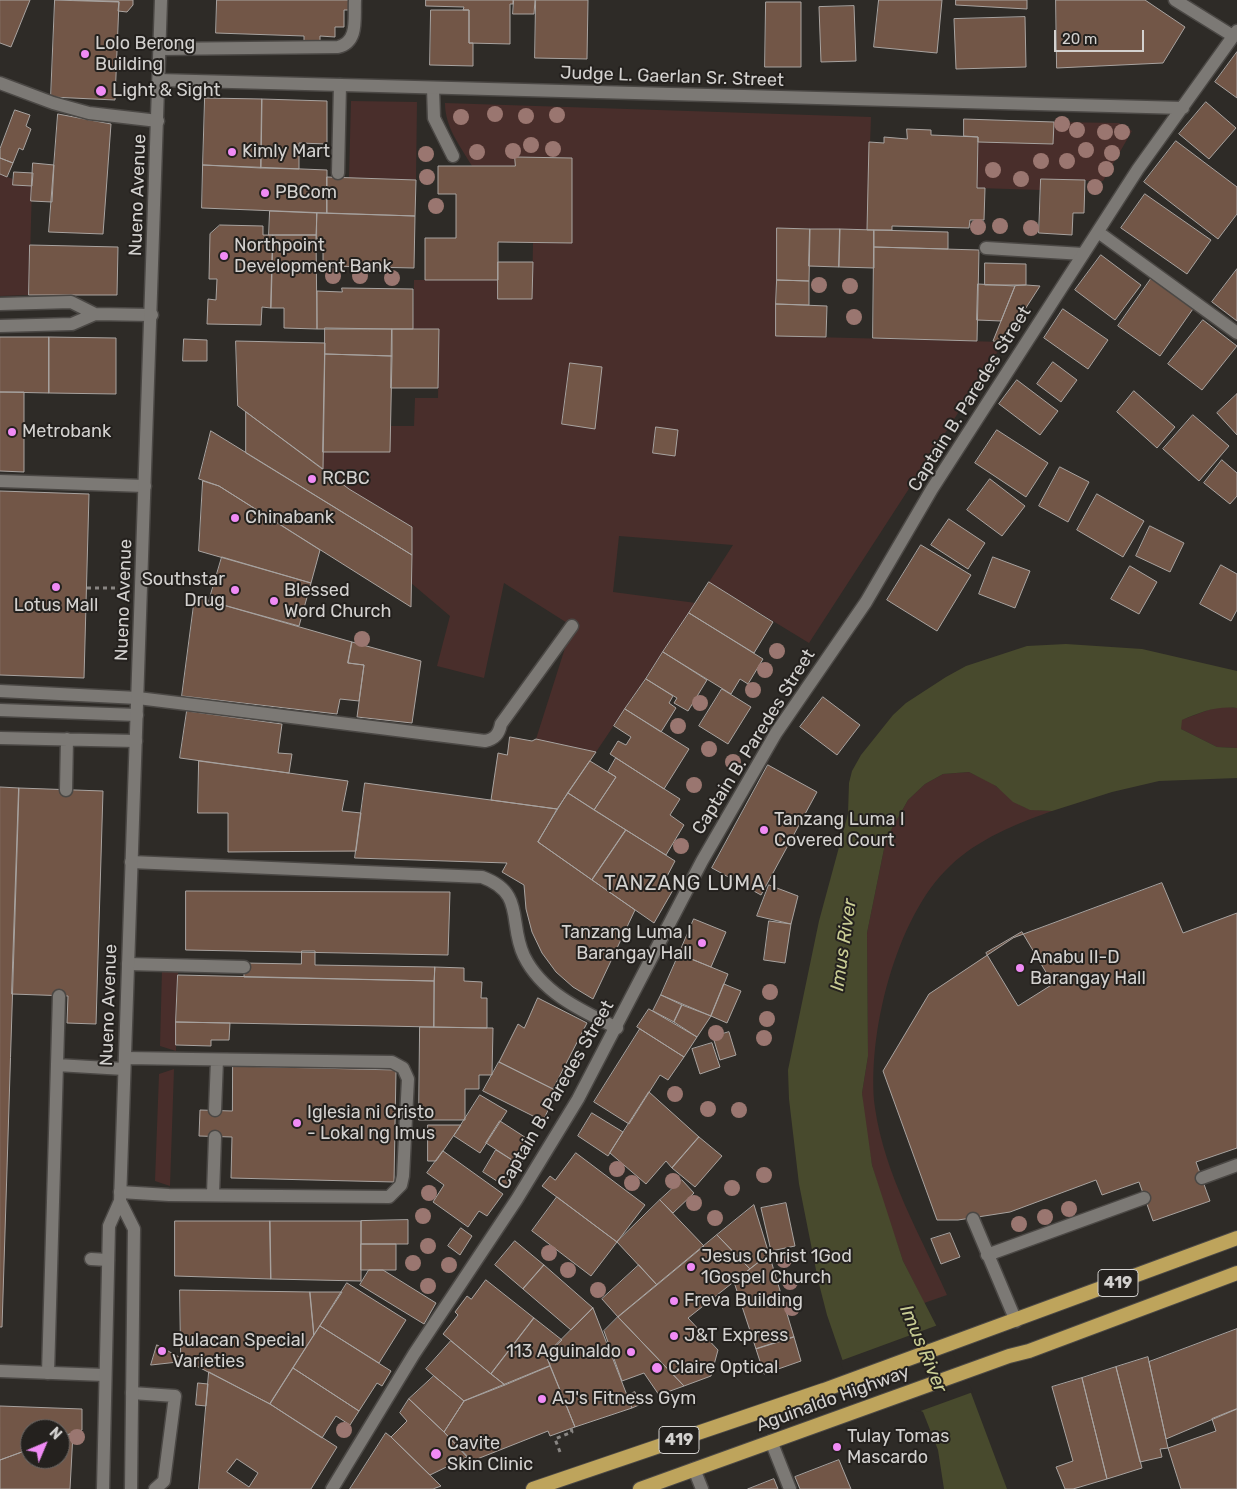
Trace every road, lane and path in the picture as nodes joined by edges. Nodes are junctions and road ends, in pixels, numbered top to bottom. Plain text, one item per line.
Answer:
1 (162, 0) edge
2 (355, 0) edge
3 (1175, 0) edge
4 (1235, 33) edge
5 (160, 49) junction
6 (159, 80) junction
7 (0, 83) edge
8 (340, 85) junction
9 (433, 88) junction
10 (1183, 108) junction
11 (158, 121) junction
12 (453, 156) dead end
13 (338, 173) dead end
14 (1098, 232) junction
15 (986, 248) dead end
16 (1083, 254) junction
17 (0, 304) edge
18 (95, 314) junction
19 (152, 315) junction
20 (0, 326) edge
21 (1237, 333) edge
22 (0, 481) edge
23 (145, 486) junction
24 (87, 588) dead end
25 (116, 588) dead end
26 (572, 626) dead end
27 (0, 691) edge
28 (138, 698) junction
29 (0, 710) edge
30 (137, 715) junction
31 (0, 738) edge
32 (67, 740) junction
33 (136, 741) junction
34 (66, 790) dead end
35 (131, 862) junction
36 (128, 964) junction
37 (244, 967) dead end
38 (59, 996) dead end
39 (617, 1028) junction
40 (218, 1060) junction
41 (124, 1064) junction
42 (57, 1065) junction
43 (216, 1110) dead end
44 (215, 1136) dead end
45 (1237, 1165) edge
46 (1202, 1178) dead end
47 (213, 1194) junction
48 (120, 1197) junction
49 (1144, 1198) dead end
50 (974, 1218) dead end
51 (1237, 1238) edge
52 (987, 1255) junction
53 (91, 1259) dead end
54 (108, 1260) junction
55 (1237, 1273) edge
56 (1016, 1321) junction
57 (0, 1371) edge
58 (48, 1373) junction
59 (105, 1375) junction
60 (132, 1393) junction
61 (571, 1428) dead end
62 (771, 1442) junction
63 (560, 1452) dead end
64 (694, 1469) junction
65 (103, 1489) edge
66 (131, 1489) edge
67 (155, 1489) edge
68 (332, 1489) edge
69 (533, 1489) edge
70 (640, 1489) edge
71 (702, 1489) edge
72 (790, 1489) edge

1 - 5 street, Nueno Avenue
2 - 5 street
3 - 4 street
4 - 10 street, Captain B. Paredes Street
5 - 6 street, Nueno Avenue
6 - 8 street, Judge L. Gaerlan Sr. Street
6 - 11 street, Nueno Avenue
7 - 11 street
8 - 9 street, Judge L. Gaerlan Sr. Street
8 - 13 street
9 - 10 street, Judge L. Gaerlan Sr. Street
9 - 12 street
10 - 14 street, Captain B. Paredes Street
11 - 19 street, Nueno Avenue
14 - 16 street, Captain B. Paredes Street
14 - 21 street
15 - 16 street
16 - 39 street, Captain B. Paredes Street
17 - 18 street
18 - 19 street
18 - 20 street
19 - 23 street, Nueno Avenue
22 - 23 street
23 - 28 street, Nueno Avenue
24 - 25 path
26 - 28 street
27 - 28 street
28 - 30 street, Nueno Avenue
29 - 30 street
30 - 33 street, Nueno Avenue
31 - 32 street
32 - 33 street
32 - 34 street
33 - 35 street, Nueno Avenue
35 - 36 street, Nueno Avenue
35 - 39 street
36 - 37 street
36 - 41 street, Nueno Avenue
38 - 42 street
39 - 68 street, Captain B. Paredes Street
40 - 41 street
40 - 43 street
40 - 47 street
41 - 42 street
41 - 48 street, Nueno Avenue
42 - 58 street
44 - 47 street
45 - 46 street
47 - 48 street
48 - 54 street, Nueno Avenue
48 - 60 street, Nueno Avenue
49 - 52 street
50 - 52 street
51 - 56 highway, Aguinaldo Highway / 419
52 - 56 street
53 - 54 street
54 - 59 street, Nueno Avenue
55 - 62 highway, Aguinaldo Highway / 419
56 - 69 highway, Aguinaldo Highway / 419
57 - 58 street
58 - 59 street
59 - 65 street, Nueno Avenue
60 - 66 street, Nueno Avenue
60 - 67 street
61 - 63 path
62 - 64 highway, Aguinaldo Highway / 419
62 - 72 street
64 - 70 highway, Aguinaldo Highway / 419
64 - 71 street

